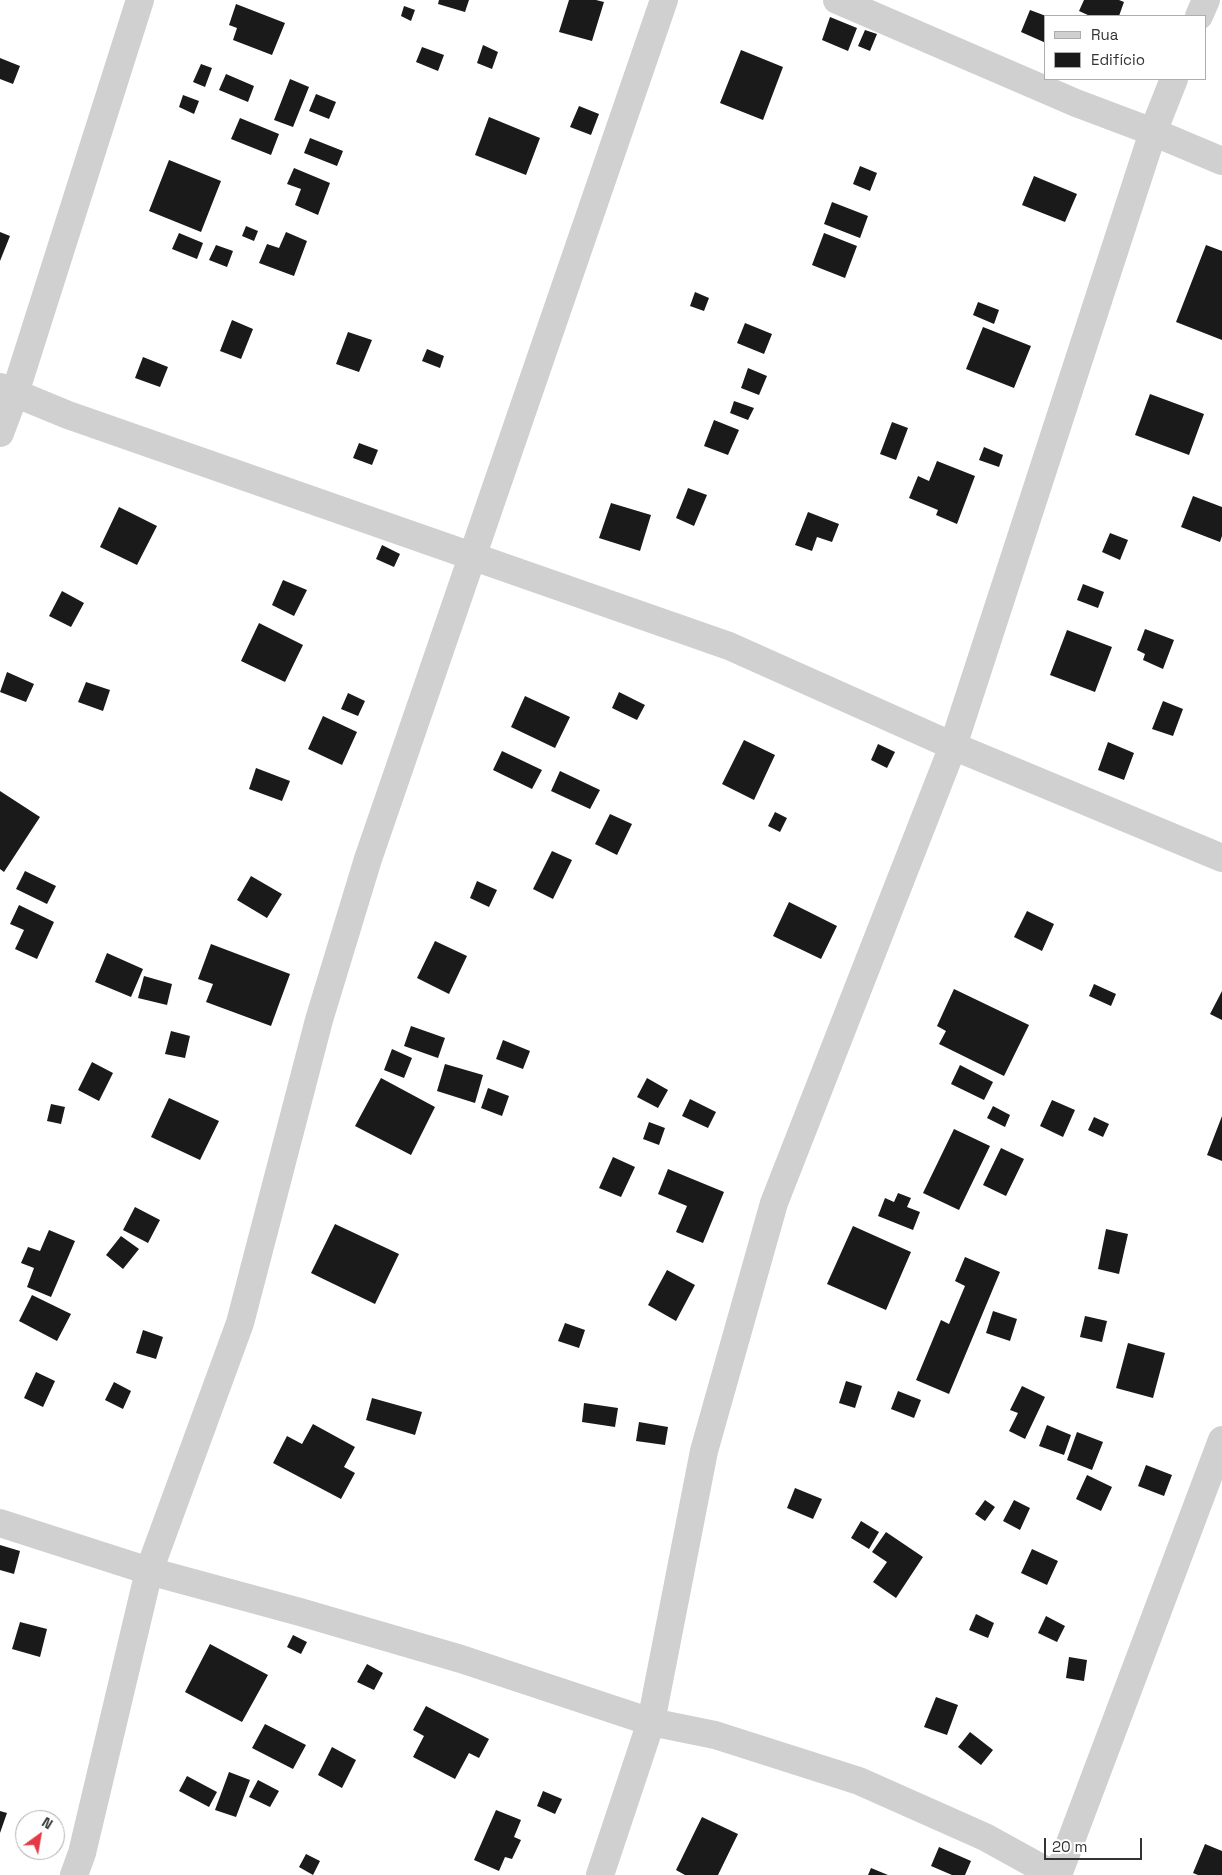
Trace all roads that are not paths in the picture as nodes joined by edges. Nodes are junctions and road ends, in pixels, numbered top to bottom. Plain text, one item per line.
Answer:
1 (140, 0) edge
2 (664, 0) edge
3 (837, 0) edge
4 (1206, 0) edge
5 (1199, 15) edge
6 (1174, 80) edge
7 (1153, 132) junction
8 (1222, 161) edge
9 (8, 390) edge
10 (0, 433) edge
11 (473, 556) junction
12 (953, 746) junction
13 (1222, 858) edge
14 (1222, 1440) edge
15 (0, 1523) edge
16 (150, 1571) junction
17 (651, 1722) junction
18 (74, 1875) edge
19 (600, 1875) edge
20 (1054, 1875) edge
21 (1058, 1875) edge

1 - 9 street
2 - 11 street
3 - 7 street
4 - 5 street
6 - 7 street
7 - 8 street
7 - 12 street
9 - 10 street
9 - 11 street
11 - 12 street
11 - 16 street
12 - 13 street
12 - 17 street
14 - 21 street
15 - 16 street
16 - 17 street
16 - 18 street
17 - 19 street
17 - 20 street

